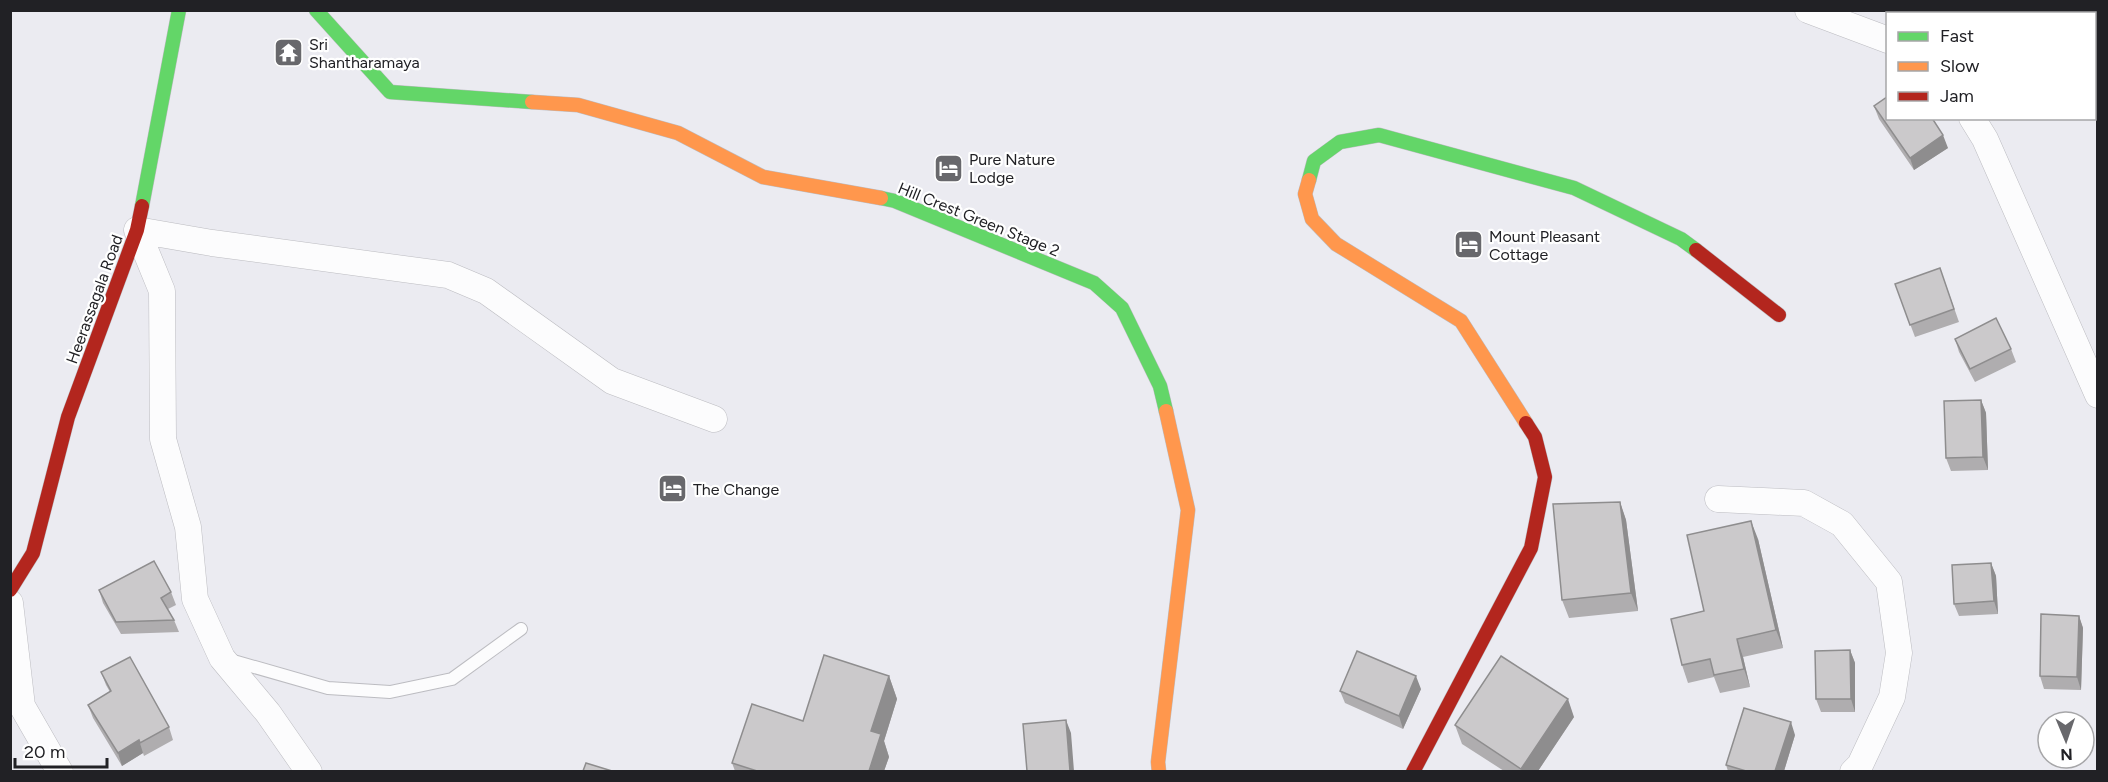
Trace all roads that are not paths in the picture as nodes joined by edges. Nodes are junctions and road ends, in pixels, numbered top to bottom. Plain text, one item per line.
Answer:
1 (179, 10) edge
2 (316, 10) edge
3 (1808, 10) edge
4 (1886, 40) edge
5 (1973, 120) edge
6 (137, 230) junction
7 (1779, 315) dead end
8 (2097, 395) edge
9 (714, 419) dead end
10 (1718, 499) dead end
11 (10, 590) edge
12 (10, 603) edge
13 (521, 628) dead end
14 (222, 658) junction
15 (60, 771) edge
16 (309, 771) edge
17 (1159, 771) edge
18 (1413, 771) edge
19 (1853, 771) edge

1 - 6 street, Heerassagala Road
2 - 17 street, Hill Crest Green Stage 2
3 - 4 street
5 - 8 street
6 - 9 street
6 - 11 street, Heerassagala Road
6 - 14 street
7 - 18 street
10 - 19 street
12 - 15 street
13 - 14 lane
14 - 16 street

